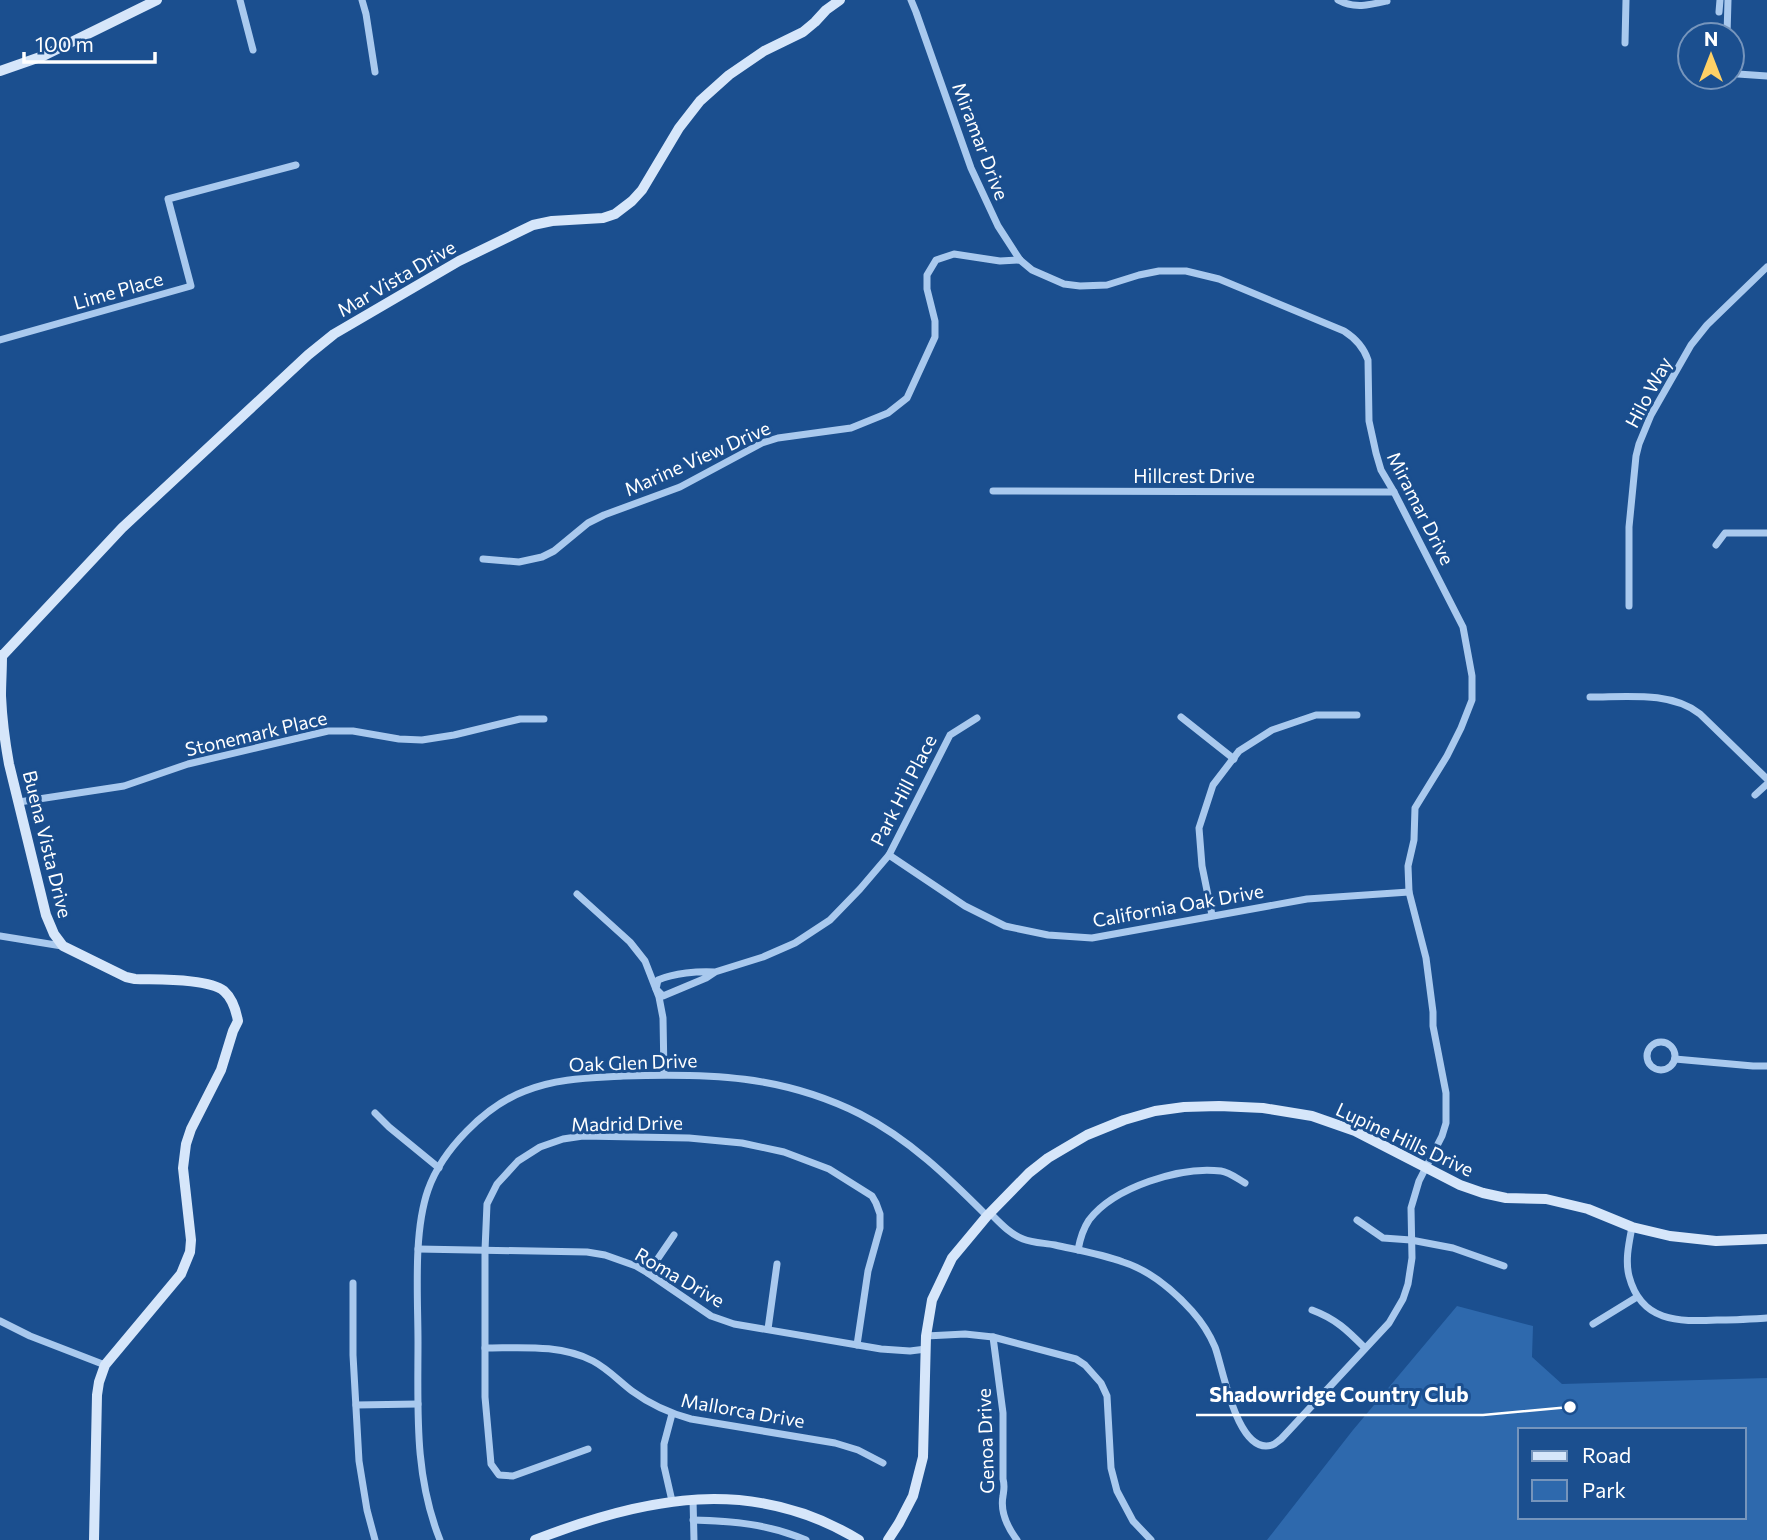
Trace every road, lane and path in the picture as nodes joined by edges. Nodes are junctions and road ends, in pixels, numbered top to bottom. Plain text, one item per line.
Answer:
1 (157, 0) edge
2 (240, 0) edge
3 (362, 0) edge
4 (840, 0) edge
5 (912, 0) edge
6 (1338, 0) edge
7 (1626, 0) edge
8 (1720, 0) edge
9 (1728, 0) edge
10 (1387, 1) edge
11 (1719, 12) dead end
12 (1727, 21) edge
13 (1625, 43) dead end
14 (253, 50) dead end
15 (0, 71) edge
16 (374, 72) dead end
17 (1746, 75) edge
18 (1767, 76) edge
19 (296, 165) dead end
20 (1020, 260) junction
21 (1767, 267) edge
22 (0, 340) edge
23 (993, 491) dead end
24 (1394, 492) junction
25 (1767, 533) edge
26 (1716, 545) dead end
27 (483, 559) dead end
28 (1629, 606) dead end
29 (1, 656) edge
30 (1590, 697) dead end
31 (1357, 715) dead end
32 (1181, 717) dead end
33 (977, 718) dead end
34 (544, 719) dead end
35 (1234, 759) junction
36 (1767, 779) edge
37 (1767, 784) edge
38 (1755, 795) dead end
39 (19, 802) junction
40 (889, 855) junction
41 (1409, 892) junction
42 (577, 894) dead end
43 (1212, 915) junction
44 (0, 936) edge
45 (63, 946) junction
46 (715, 972) junction
47 (656, 989) junction
48 (1675, 1059) junction
49 (1767, 1066) edge
50 (663, 1074) junction
51 (375, 1114) dead end
52 (1426, 1167) junction
53 (439, 1168) junction
54 (1245, 1183) dead end
55 (989, 1214) junction
56 (1357, 1220) dead end
57 (1632, 1227) junction
58 (674, 1235) dead end
59 (1767, 1238) edge
60 (1411, 1240) junction
61 (418, 1249) junction
62 (485, 1250) junction
63 (1078, 1250) junction
64 (777, 1264) dead end
65 (1504, 1266) dead end
66 (648, 1273) junction
67 (353, 1283) dead end
68 (1637, 1297) junction
69 (1312, 1310) dead end
70 (1767, 1318) edge
71 (0, 1321) edge
72 (1593, 1324) dead end
73 (768, 1329) junction
74 (926, 1336) junction
75 (993, 1337) junction
76 (857, 1345) junction
77 (485, 1348) junction
78 (1366, 1348) junction
79 (926, 1349) junction
80 (105, 1365) junction
81 (418, 1404) junction
82 (356, 1405) junction
83 (672, 1414) junction
84 (588, 1449) dead end
85 (883, 1463) dead end
86 (693, 1499) junction
87 (672, 1501) junction
88 (693, 1520) junction
89 (94, 1540) edge
90 (375, 1540) edge
91 (440, 1540) edge
92 (535, 1540) edge
93 (694, 1540) edge
94 (806, 1540) edge
95 (859, 1540) edge
96 (888, 1540) edge
97 (1017, 1540) edge
98 (1151, 1540) edge

1 - 15 street
2 - 14 street
3 - 16 street
4 - 29 street, Mar Vista Drive
5 - 20 street, Miramar Drive
6 - 10 street
7 - 13 street
8 - 11 street
9 - 12 street
17 - 18 street
19 - 22 street, Lime Place
20 - 24 street, Miramar Drive
20 - 27 street, Marine View Drive
21 - 28 street, Hilo Way
23 - 24 street, Hillcrest Drive
24 - 41 street, Miramar Drive
25 - 26 street
29 - 39 street, Buena Vista Drive
30 - 36 street
31 - 35 street
32 - 35 street
33 - 40 street, Park Hill Place
34 - 39 street, Stonemark Place
35 - 43 street
37 - 38 street
39 - 45 street, Buena Vista Drive
40 - 43 street, California Oak Drive
40 - 46 street, Park Hill Place
41 - 43 street, California Oak Drive
41 - 52 street, Miramar Drive
42 - 47 street
44 - 45 street
45 - 80 street, Buena Vista Drive
46 - 47 street
46 - 47 street, Park Hill Place
47 - 50 street
48 - 48 street
48 - 49 street
50 - 53 street, Oak Glen Drive
50 - 55 street, Oak Glen Drive
51 - 53 street
52 - 55 street, Lupine Hills Drive
52 - 57 street, Lupine Hills Drive
52 - 60 street, Miramar Drive
53 - 61 street, Oak Glen Drive
54 - 63 street
55 - 63 street, Oak Glen Drive
55 - 74 street, Lupine Hills Drive
56 - 60 street
57 - 59 street, Lupine Hills Drive
57 - 68 street
58 - 66 street
60 - 65 street
60 - 78 street, Miramar Drive
61 - 62 street, Roma Drive
61 - 81 street, Oak Glen Drive
62 - 66 street, Roma Drive
62 - 76 street, Madrid Drive
62 - 77 street, Madrid Drive
63 - 78 street, Oak Glen Drive
64 - 73 street
66 - 73 street, Roma Drive
67 - 82 street
68 - 70 street
68 - 72 street
69 - 78 street
71 - 80 street
73 - 76 street, Roma Drive
74 - 75 street
74 - 79 street, Lupine Hills Drive
75 - 97 street, Genoa Drive
75 - 98 street
76 - 79 street, Roma Drive
77 - 83 street, Mallorca Drive
77 - 84 street, Madrid Drive
79 - 96 street, Lupine Hills Drive
80 - 89 street, Buena Vista Drive
81 - 82 street
81 - 91 street, Oak Glen Drive
82 - 90 street
83 - 85 street, Mallorca Drive
83 - 87 street
86 - 87 street
86 - 88 street
86 - 95 street
87 - 92 street
88 - 93 street
88 - 94 street

